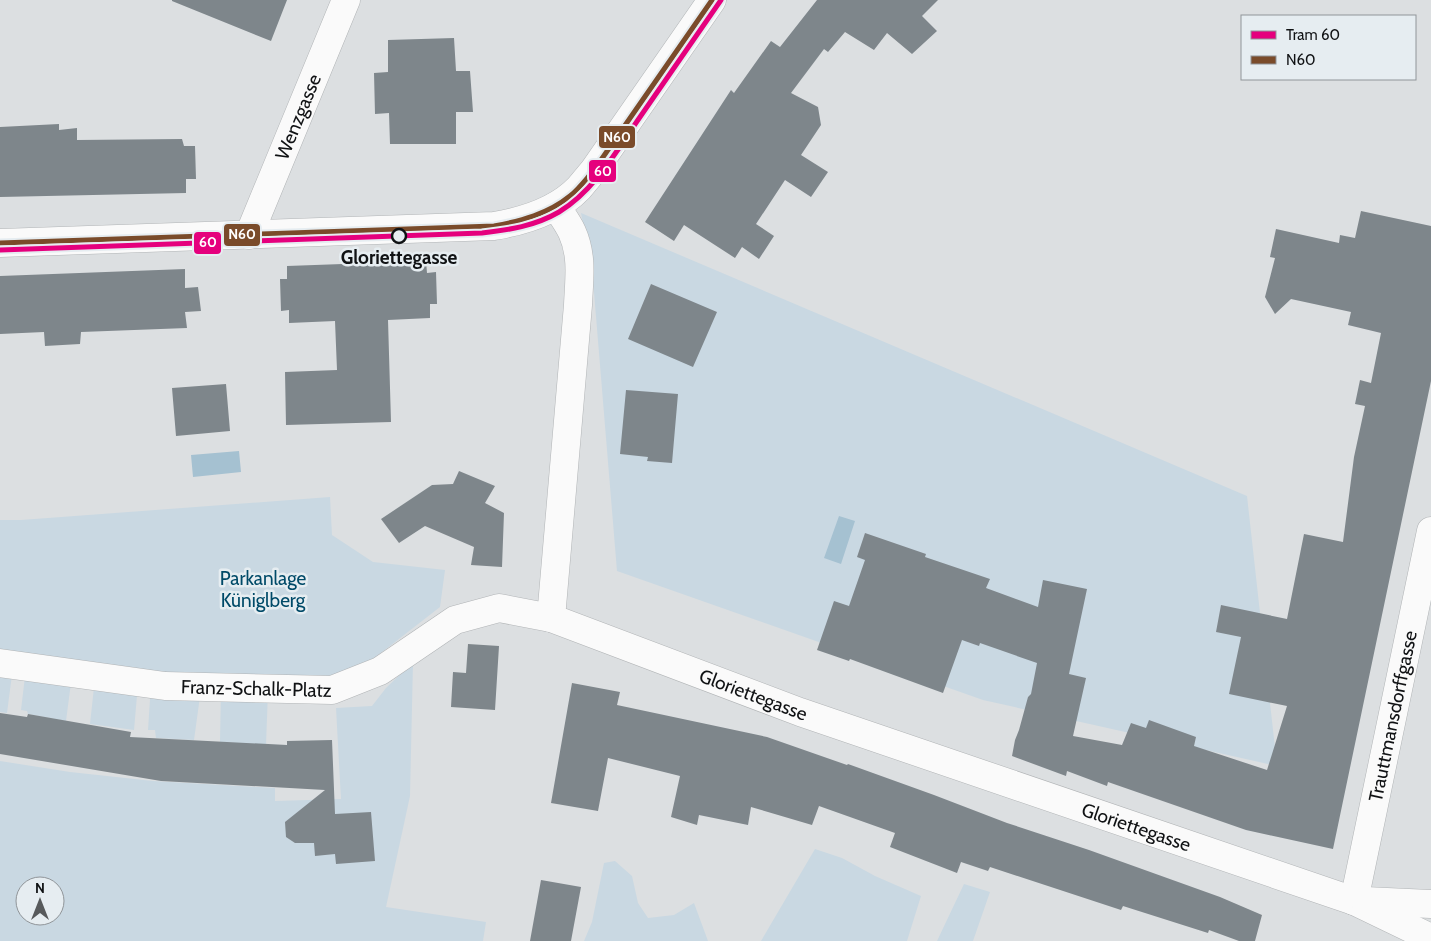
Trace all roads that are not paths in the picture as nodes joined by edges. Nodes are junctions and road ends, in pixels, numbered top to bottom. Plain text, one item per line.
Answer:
1 (346, 0) edge
2 (712, 0) edge
3 (556, 206) junction
4 (250, 235) junction
5 (0, 242) edge
6 (1431, 531) edge
7 (551, 618) junction
8 (0, 663) edge
9 (1354, 901) junction
10 (1431, 904) edge
11 (1431, 938) edge

1 - 4 street, Wenzgasse
2 - 3 street
3 - 4 street
3 - 7 street
4 - 5 street
6 - 9 street, Trauttmansdorffgasse
7 - 8 street, Franz-Schalk-Platz
7 - 9 street, Gloriettegasse
9 - 10 street, Gloriettegasse
9 - 11 street, Gloriettegasse

